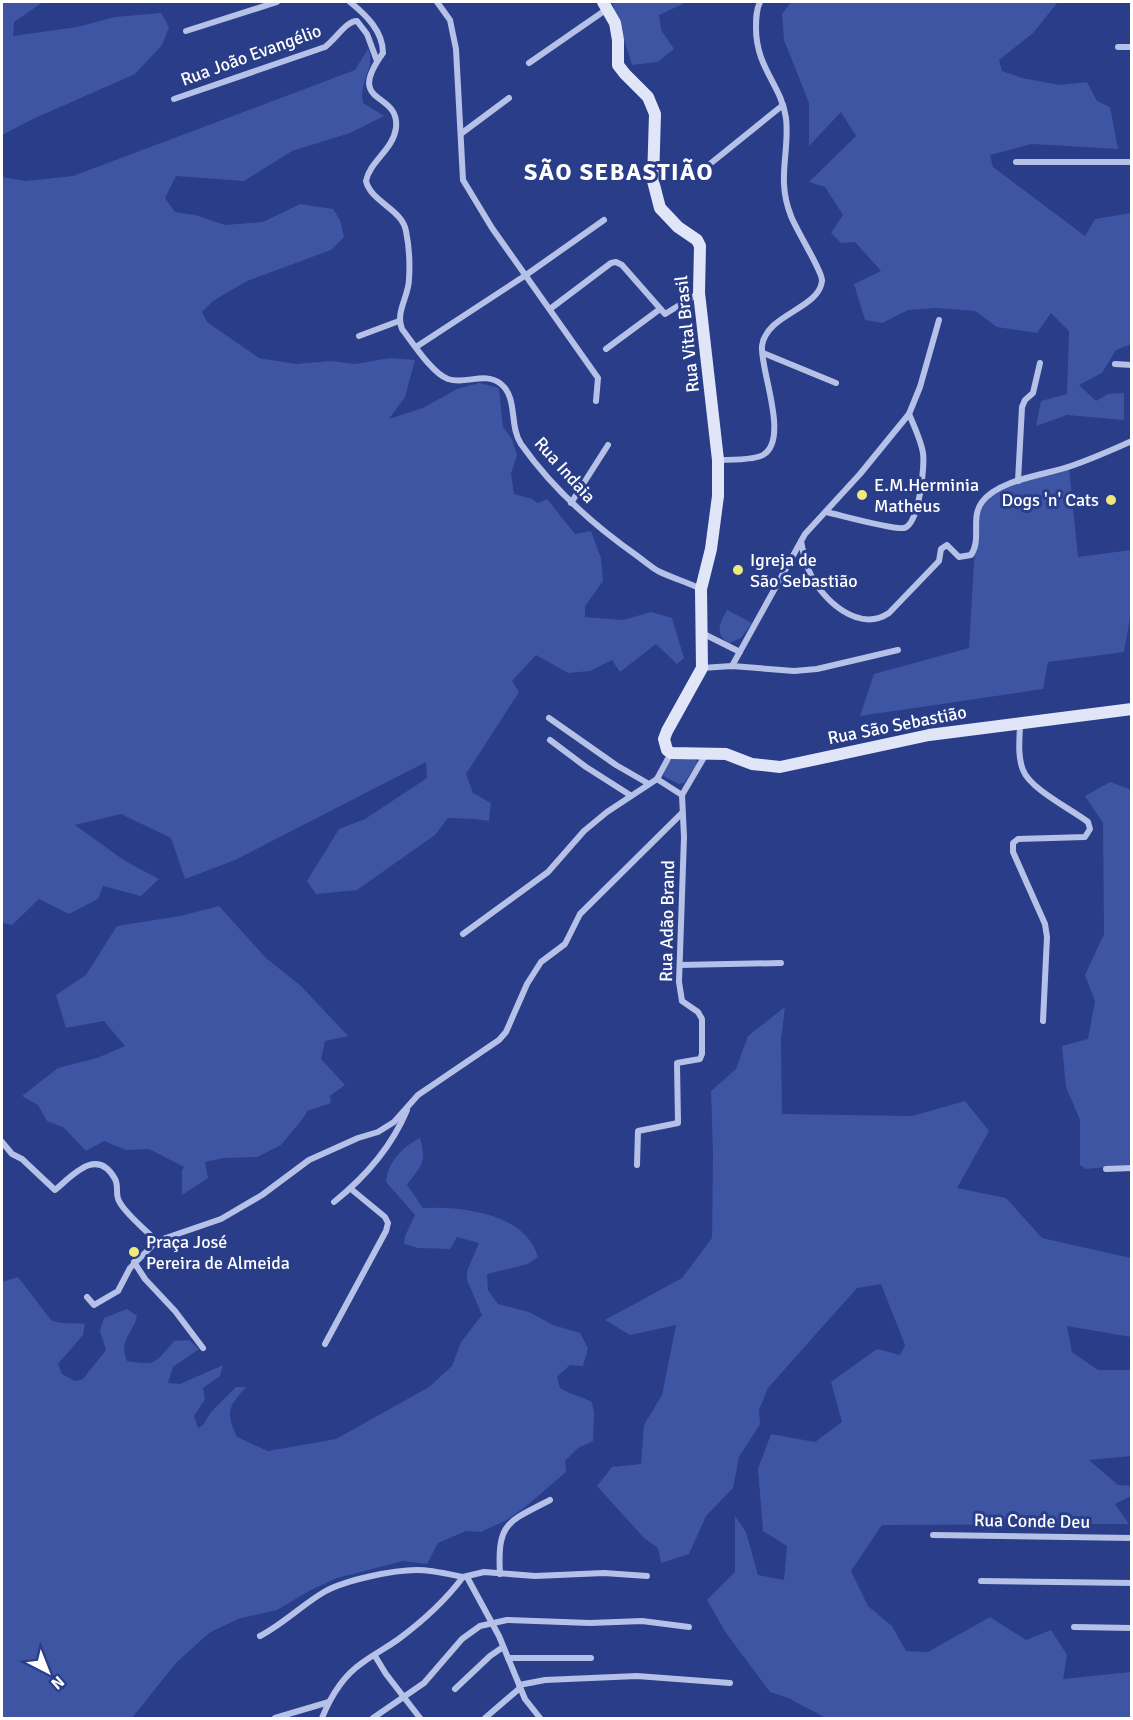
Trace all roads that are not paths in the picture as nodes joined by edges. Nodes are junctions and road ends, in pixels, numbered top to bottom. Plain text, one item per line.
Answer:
1 (278, 2) edge
2 (350, 2) edge
3 (437, 2) edge
4 (760, 2) edge
5 (605, 5) edge
6 (186, 31) dead end
7 (1118, 47) dead end
8 (1131, 47) edge
9 (377, 61) junction
10 (529, 63) dead end
11 (509, 98) dead end
12 (174, 99) dead end
13 (783, 105) junction
14 (462, 134) junction
15 (1016, 162) dead end
16 (1131, 162) edge
17 (695, 176) dead end
18 (604, 220) dead end
19 (526, 275) junction
20 (699, 293) junction
21 (550, 309) junction
22 (662, 311) junction
23 (939, 320) dead end
24 (399, 321) junction
25 (359, 336) dead end
26 (416, 347) junction
27 (606, 349) dead end
28 (763, 353) junction
29 (1040, 363) dead end
30 (1115, 364) dead end
31 (1131, 365) edge
32 (836, 383) dead end
33 (596, 401) dead end
34 (909, 414) junction
35 (1131, 441) edge
36 (608, 445) dead end
37 (718, 460) junction
38 (1018, 481) junction
39 (571, 503) junction
40 (826, 512) junction
41 (801, 541) junction
42 (701, 589) junction
43 (702, 633) junction
44 (898, 650) dead end
45 (740, 652) junction
46 (732, 666) junction
47 (702, 668) junction
48 (1131, 709) edge
49 (549, 718) dead end
50 (1020, 722) junction
51 (550, 740) dead end
52 (671, 753) junction
53 (706, 754) junction
54 (657, 779) junction
55 (649, 784) junction
56 (630, 795) junction
57 (682, 795) junction
58 (682, 813) junction
59 (463, 934) dead end
60 (781, 963) dead end
61 (680, 965) junction
62 (1043, 1022) dead end
63 (408, 1106) junction
64 (2, 1142) edge
65 (637, 1165) dead end
66 (1128, 1168) edge
67 (1106, 1169) dead end
68 (351, 1189) junction
69 (334, 1202) dead end
70 (157, 1242) junction
71 (134, 1262) junction
72 (87, 1297) dead end
73 (325, 1344) dead end
74 (203, 1348) dead end
75 (550, 1500) dead end
76 (933, 1535) dead end
77 (1131, 1538) edge
78 (500, 1574) junction
79 (647, 1576) dead end
80 (465, 1577) junction
81 (981, 1581) dead end
82 (1131, 1583) edge
83 (491, 1624) junction
84 (689, 1627) dead end
85 (1074, 1627) dead end
86 (1131, 1628) edge
87 (260, 1636) dead end
88 (503, 1647) junction
89 (375, 1656) junction
90 (508, 1658) junction
91 (591, 1658) dead end
92 (730, 1683) dead end
93 (520, 1686) junction
94 (455, 1689) dead end
95 (404, 1698) junction
96 (329, 1702) junction
97 (275, 1719) edge
98 (322, 1719) edge
99 (373, 1719) edge
100 (420, 1719) edge
101 (486, 1719) edge
102 (540, 1719) edge

1 - 6 street
2 - 9 street
3 - 14 street
4 - 13 street
5 - 10 street
5 - 20 street, Rua Vital Brasil
7 - 8 street
9 - 12 street, Rua João Evangélio
9 - 24 street
11 - 14 street
13 - 17 street
13 - 28 street
14 - 19 street
15 - 16 street
18 - 19 street
19 - 21 street
19 - 26 street
20 - 22 street
20 - 37 street, Rua Vital Brasil
21 - 22 street
21 - 33 street
22 - 27 street
23 - 34 street
24 - 25 street
24 - 26 street, Rua Indaia
26 - 39 street, Rua Indaia
28 - 32 street
28 - 37 street
29 - 38 street
30 - 31 street
34 - 40 street
34 - 40 street
35 - 38 street
36 - 39 street
37 - 42 street, Rua Vital Brasil
38 - 41 street
39 - 42 street, Rua Indaia
40 - 41 street
41 - 45 street
42 - 43 street, Rua Vital Brasil
43 - 45 street
43 - 47 street, Rua Vital Brasil
44 - 46 street
45 - 46 street
46 - 47 street
47 - 52 street
48 - 50 street, Rua São Sebastião
49 - 55 street
50 - 53 street, Rua São Sebastião
50 - 62 street
51 - 56 street
52 - 53 street, Rua São Sebastião
52 - 54 street
53 - 57 street
54 - 55 street
54 - 57 street
55 - 56 street
56 - 59 street
57 - 58 street, Rua Adão Brand
58 - 61 street, Rua Adão Brand
58 - 63 street
60 - 61 street
61 - 65 street, Rua Adão Brand
63 - 68 street
63 - 70 street
64 - 70 street
66 - 67 street
68 - 69 street
68 - 73 street
70 - 71 street
71 - 72 street
71 - 74 street
75 - 78 street
76 - 77 street, Rua Conde Deu
78 - 79 street
78 - 80 street
80 - 83 street
80 - 87 street
80 - 89 street
81 - 82 street
83 - 84 street
83 - 88 street
83 - 95 street
85 - 86 street
88 - 90 street
88 - 94 street
89 - 95 street
89 - 96 street
90 - 91 street
90 - 93 street
92 - 93 street
93 - 101 street
93 - 102 street
95 - 99 street
95 - 100 street
96 - 97 street
96 - 98 street

